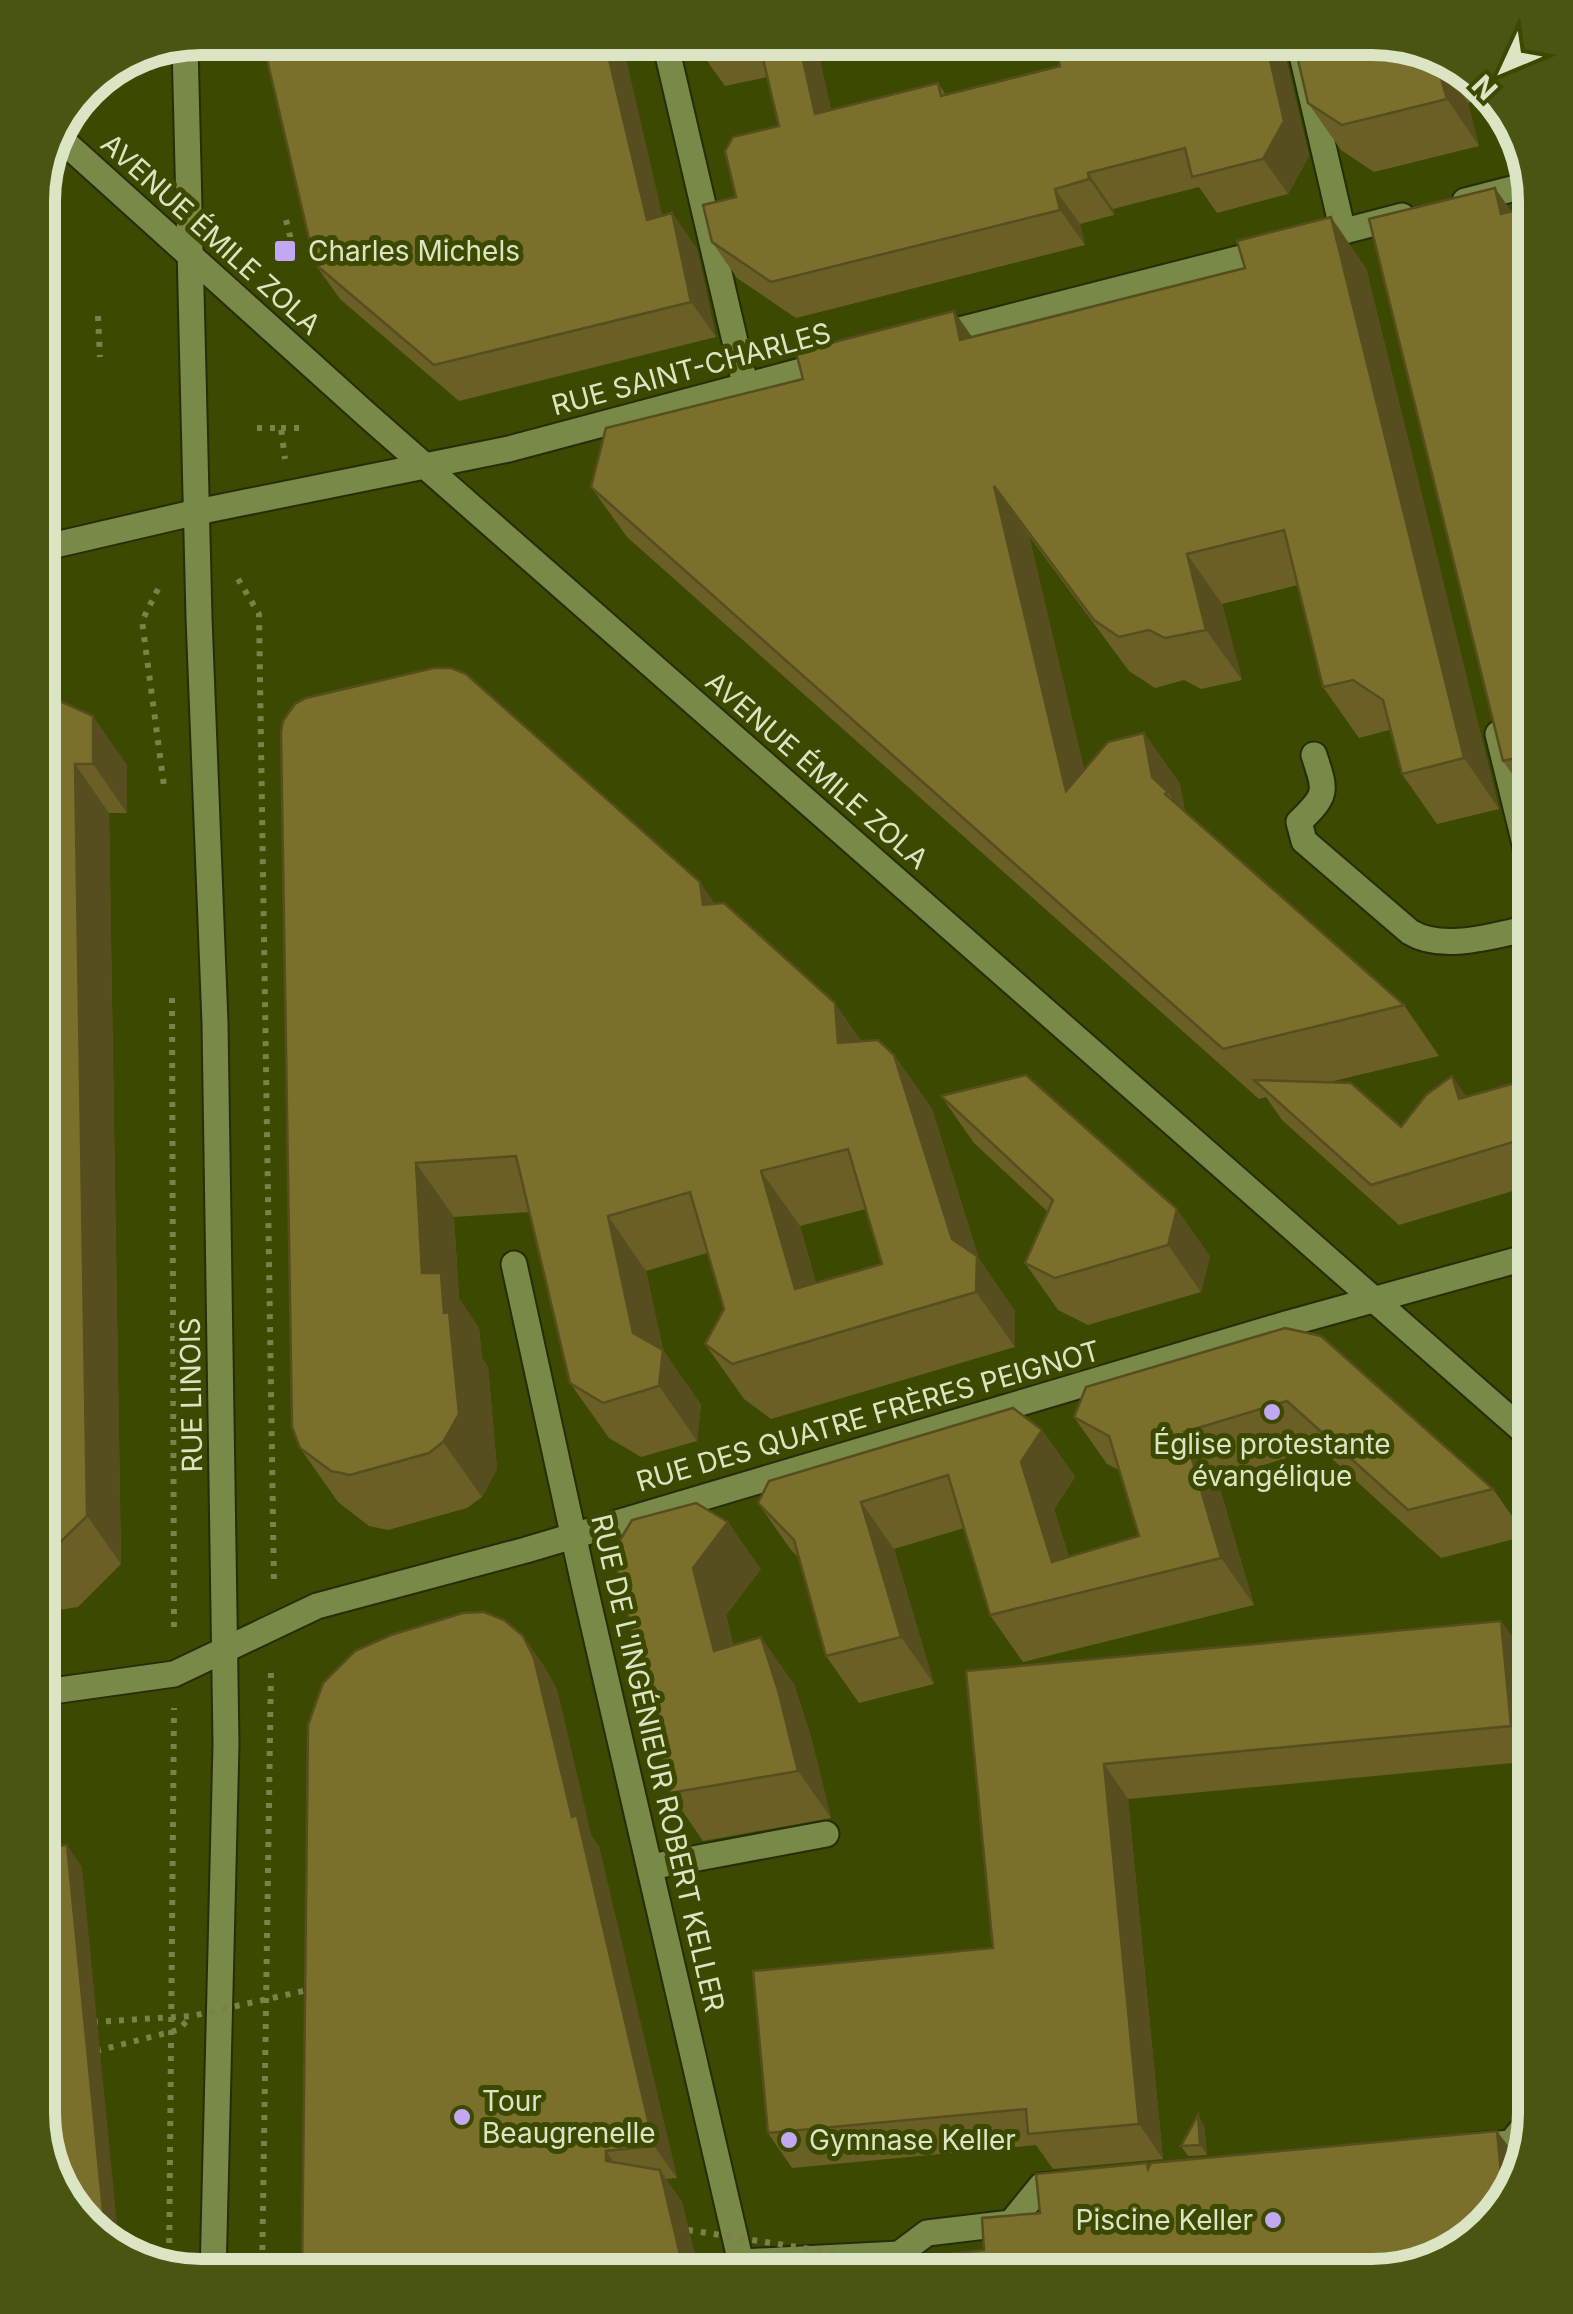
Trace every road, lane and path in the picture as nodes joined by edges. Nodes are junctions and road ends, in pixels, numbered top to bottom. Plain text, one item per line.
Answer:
1 (668, 55) edge
2 (1302, 55) edge
3 (185, 57) edge
4 (66, 144) edge
5 (1517, 187) edge
6 (286, 220) dead end
7 (1372, 224) junction
8 (1343, 232) junction
9 (1379, 251) edge
10 (191, 258) junction
11 (296, 260) dead end
12 (98, 316) dead end
13 (917, 340) edge
14 (860, 355) edge
15 (100, 357) dead end
16 (745, 384) junction
17 (258, 428) dead end
18 (280, 428) junction
19 (300, 428) dead end
20 (285, 460) dead end
21 (426, 466) junction
22 (197, 512) junction
23 (55, 546) edge
24 (166, 574) dead end
25 (1493, 712) edge
26 (1314, 754) dead end
27 (166, 805) dead end
28 (1518, 812) edge
29 (1518, 930) edge
30 (172, 980) dead end
31 (1518, 1261) edge
32 (514, 1264) dead end
33 (1376, 1301) junction
34 (1518, 1426) edge
35 (575, 1534) junction
36 (275, 1573) dead end
37 (175, 1574) dead end
38 (223, 1649) junction
39 (271, 1676) dead end
40 (55, 1691) edge
41 (174, 1725) dead end
42 (826, 1834) dead end
43 (650, 1867) junction
44 (328, 1985) edge
45 (90, 2004) dead end
46 (192, 2016) junction
47 (92, 2022) junction
48 (96, 2051) junction
49 (98, 2070) dead end
50 (1516, 2137) edge
51 (1452, 2148) edge
52 (1100, 2181) edge
53 (688, 2230) dead end
54 (169, 2255) edge
55 (213, 2259) edge
56 (262, 2259) edge
57 (740, 2259) edge
58 (847, 2259) edge
59 (887, 2259) edge

1 - 16 street
2 - 8 street
3 - 10 street, RUE LINOIS
4 - 10 street, AVENUE ÉMILE ZOLA
5 - 7 street
6 - 11 path
7 - 8 street
7 - 9 street
8 - 13 street
10 - 21 street, AVENUE ÉMILE ZOLA
10 - 22 street, RUE LINOIS
12 - 15 path
14 - 16 street, RUE SAINT-CHARLES
16 - 21 street, RUE SAINT-CHARLES
17 - 18 path
18 - 19 path
18 - 20 path
21 - 22 street, RUE SAINT-CHARLES
21 - 33 street, AVENUE ÉMILE ZOLA
22 - 23 street, RUE SAINT-CHARLES
22 - 36 path
22 - 38 street, RUE LINOIS
24 - 27 path
25 - 28 street
26 - 29 street
30 - 37 path, RUE LINOIS
31 - 33 street, RUE DES QUATRE FRÈRES PEIGNOT
32 - 35 street, RUE DE L'INGÉNIEUR ROBERT KELLER
33 - 34 street, AVENUE ÉMILE ZOLA
33 - 35 street, RUE DES QUATRE FRÈRES PEIGNOT
35 - 38 street, RUE DES QUATRE FRÈRES PEIGNOT
35 - 43 street, RUE DE L'INGÉNIEUR ROBERT KELLER
38 - 40 street, RUE DES QUATRE FRÈRES PEIGNOT
38 - 55 street, RUE LINOIS
39 - 56 path
41 - 54 path
42 - 43 street
43 - 57 street, RUE DE L'INGÉNIEUR ROBERT KELLER
44 - 46 path, bridge
45 - 47 path
46 - 47 path, bridge
46 - 48 path, bridge
47 - 48 path
48 - 49 path
50 - 51 street
52 - 58 street
53 - 59 path, bridge

